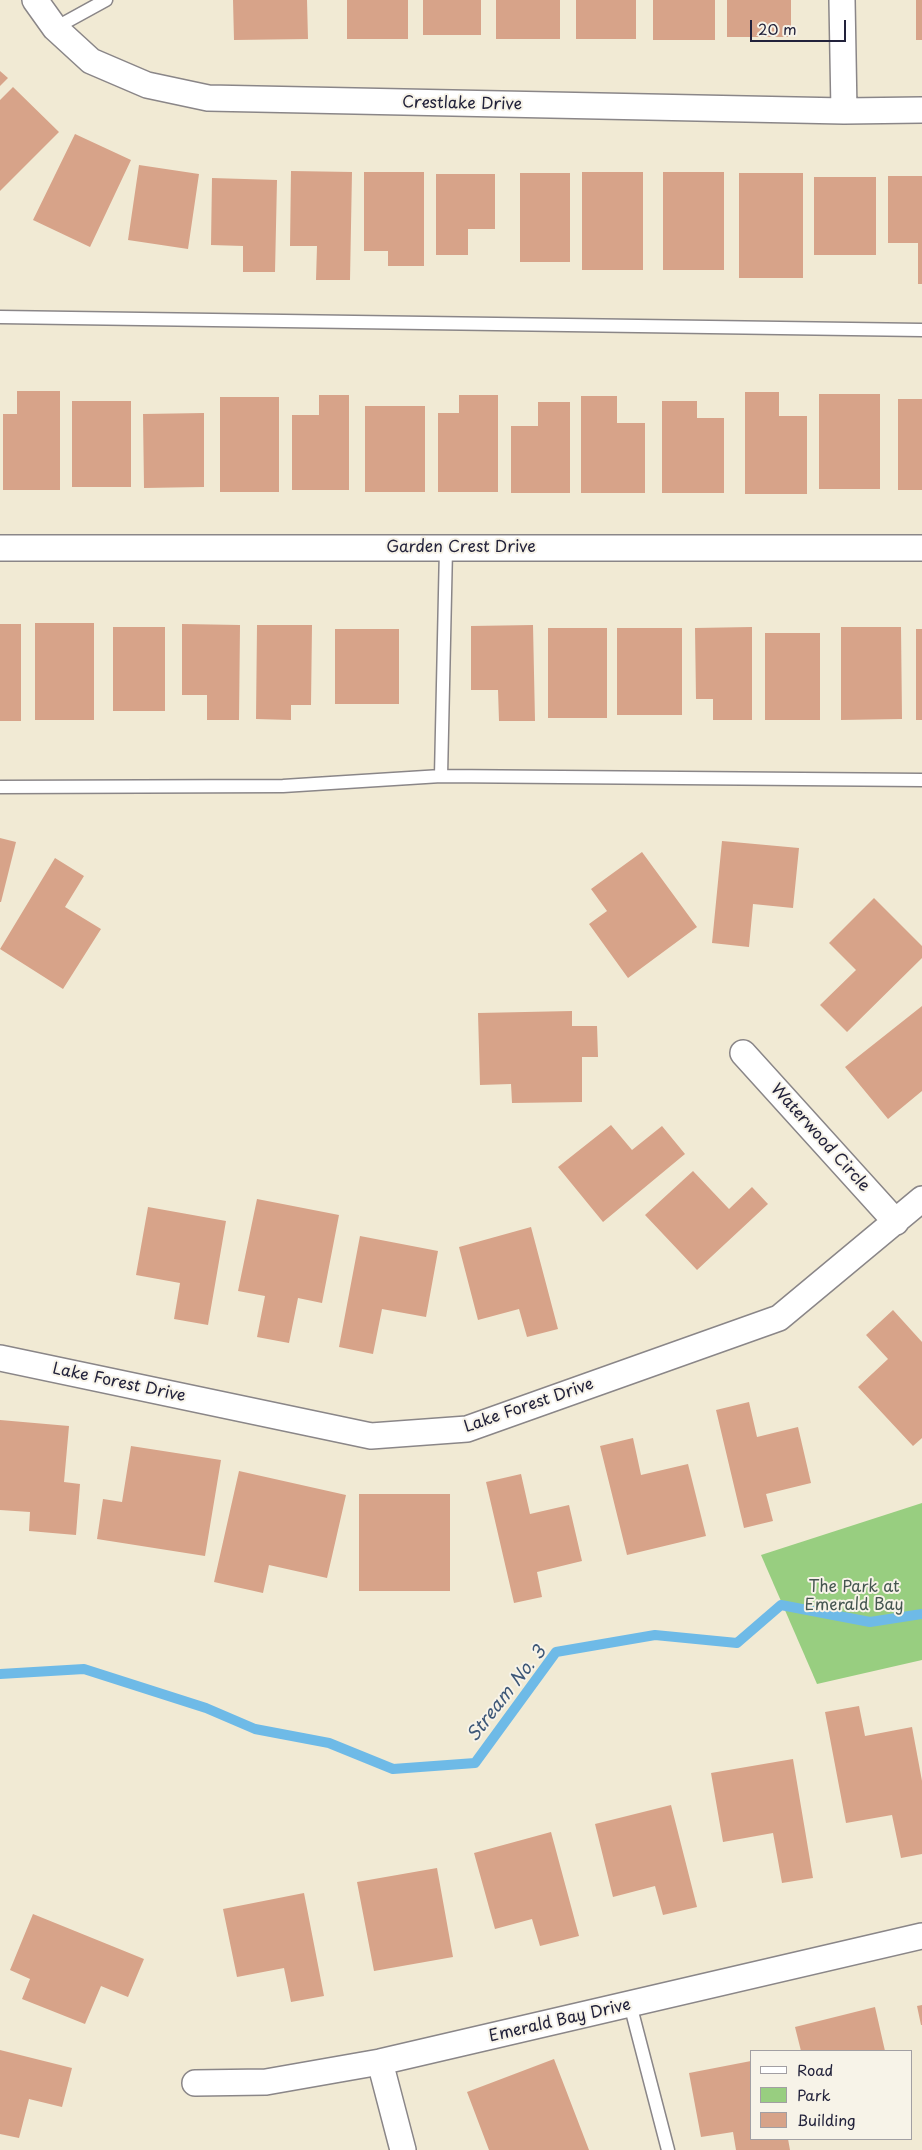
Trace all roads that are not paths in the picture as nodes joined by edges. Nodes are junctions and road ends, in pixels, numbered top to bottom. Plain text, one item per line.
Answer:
1 (35, 0) edge
2 (106, 0) edge
3 (842, 0) edge
4 (55, 28) junction
5 (922, 110) edge
6 (844, 111) junction
7 (0, 317) edge
8 (922, 330) edge
9 (0, 548) edge
10 (446, 548) junction
11 (922, 548) edge
12 (441, 776) junction
13 (922, 780) edge
14 (0, 787) edge
15 (743, 1053) dead end
16 (922, 1199) edge
17 (896, 1222) junction
18 (0, 1358) edge
19 (922, 1936) edge
20 (630, 2004) junction
21 (380, 2062) junction
22 (194, 2083) dead end
23 (403, 2150) edge
24 (668, 2150) edge

1 - 4 street, Crestlake Drive
2 - 4 lane
3 - 6 street
4 - 6 street, Crestlake Drive
5 - 6 street, Crestlake Drive
7 - 8 lane
9 - 10 street, Garden Crest Drive
10 - 11 street, Garden Crest Drive
10 - 12 lane
12 - 13 lane
12 - 14 lane
15 - 17 street, Waterwood Circle
16 - 17 street, Lake Forest Drive
17 - 18 street, Lake Forest Drive
19 - 20 street, Emerald Bay Drive
20 - 21 street, Emerald Bay Drive
20 - 24 lane
21 - 22 street, Emerald Bay Drive
21 - 23 street

